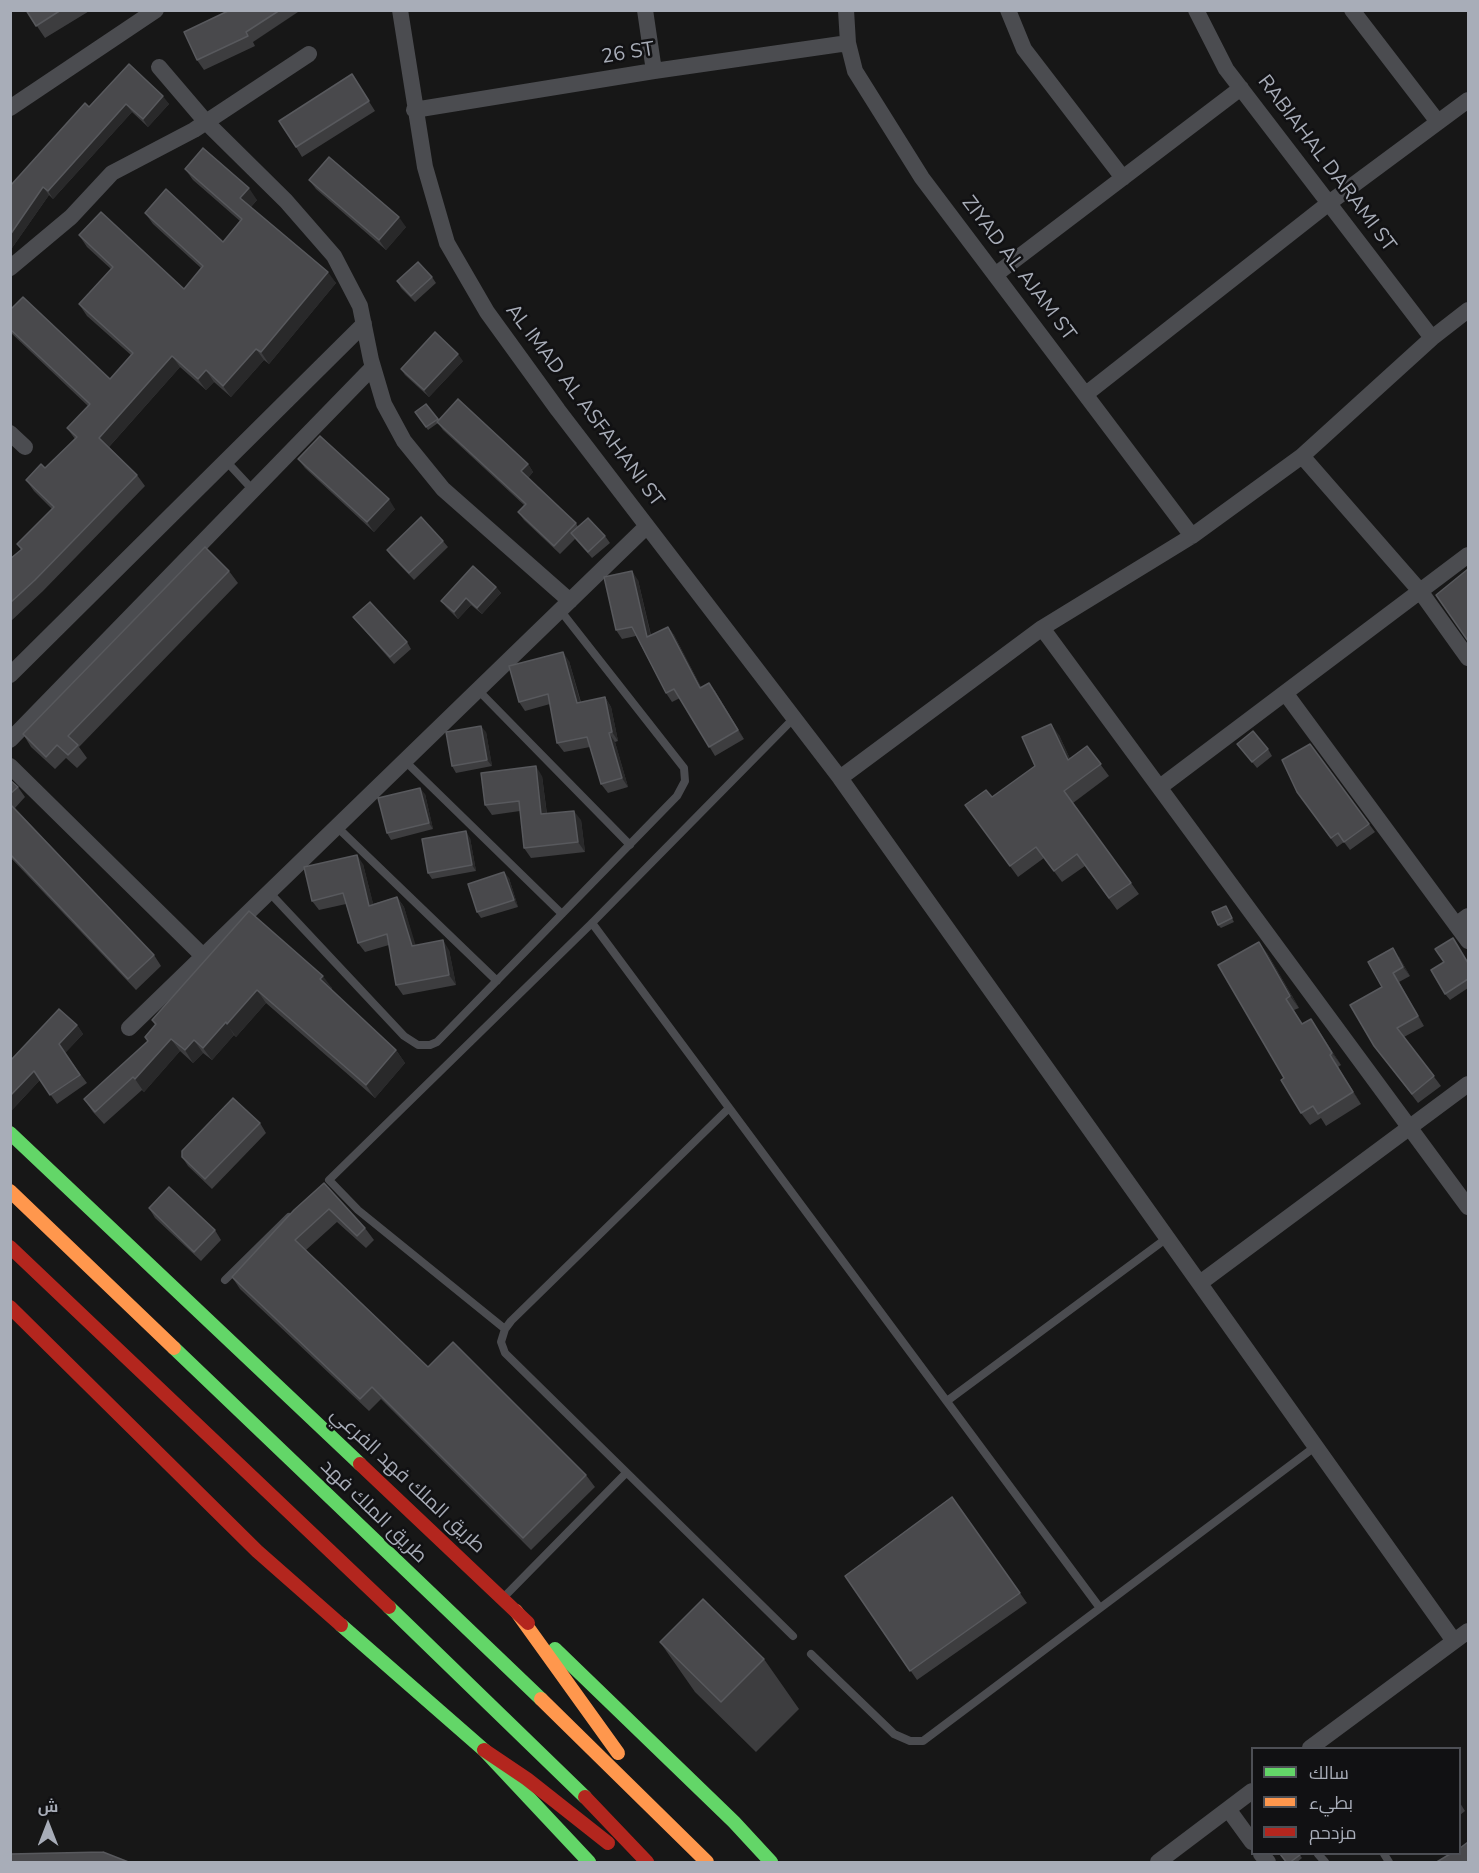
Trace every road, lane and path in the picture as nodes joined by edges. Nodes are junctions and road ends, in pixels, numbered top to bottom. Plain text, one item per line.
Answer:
1 (156, 10) edge
2 (400, 10) edge
3 (645, 10) edge
4 (846, 10) edge
5 (1008, 10) edge
6 (1196, 10) edge
7 (1352, 10) edge
8 (848, 43) junction
9 (309, 54) dead end
10 (159, 67) dead end
11 (654, 71) junction
12 (1241, 88) junction
13 (1468, 100) edge
14 (10, 108) edge
15 (414, 110) junction
16 (206, 122) junction
17 (1438, 122) junction
18 (1123, 178) junction
19 (1329, 203) junction
20 (10, 268) edge
21 (995, 275) junction
22 (1468, 310) edge
23 (364, 324) junction
24 (1432, 338) junction
25 (373, 367) junction
26 (1086, 394) junction
27 (10, 433) edge
28 (25, 447) dead end
29 (1302, 456) junction
30 (226, 461) junction
31 (252, 489) junction
32 (647, 526) junction
33 (1192, 536) junction
34 (1468, 555) edge
35 (1420, 591) junction
36 (565, 605) junction
37 (1042, 628) junction
38 (1468, 658) edge
39 (10, 675) edge
40 (478, 690) junction
41 (1286, 694) junction
42 (794, 718) junction
43 (10, 740) edge
44 (405, 761) junction
45 (10, 766) edge
46 (840, 778) junction
47 (1160, 787) junction
48 (337, 827) junction
49 (630, 845) junction
50 (268, 892) junction
51 (562, 914) junction
52 (1462, 920) edge
53 (592, 923) junction
54 (1468, 941) edge
55 (203, 956) junction
56 (497, 981) junction
57 (129, 1028) dead end
58 (1468, 1084) edge
59 (729, 1108) junction
60 (1410, 1127) junction
61 (10, 1133) edge
62 (10, 1191) edge
63 (1468, 1207) edge
64 (296, 1210) edge
65 (1167, 1238) junction
66 (10, 1246) edge
67 (225, 1280) dead end
68 (1200, 1283) junction
69 (10, 1307) edge
70 (505, 1329) junction
71 (947, 1401) junction
72 (1316, 1446) junction
73 (626, 1473) junction
74 (503, 1598) junction
75 (1100, 1608) junction
76 (516, 1611) junction
77 (1468, 1631) edge
78 (793, 1636) dead end
79 (1454, 1641) junction
80 (811, 1654) dead end
81 (1313, 1747) edge
82 (484, 1750) junction
83 (1251, 1792) edge
84 (1228, 1809) junction
85 (671, 1827) junction
86 (1251, 1841) edge
87 (589, 1863) edge
88 (632, 1863) edge
89 (647, 1863) edge
90 (707, 1863) edge
91 (771, 1863) edge
92 (1158, 1863) edge

1 - 14 street
2 - 15 street, AL IMAD AL ASFAHANI ST
3 - 11 street
4 - 8 street, ZIYAD AL AJAM ST
5 - 18 street
6 - 12 street, RABIAHAL DARAMI ST
7 - 17 street
8 - 11 street, 26 ST
8 - 21 street, ZIYAD AL AJAM ST
9 - 16 street
10 - 16 street
11 - 15 street, 26 ST
12 - 18 street
12 - 19 street, RABIAHAL DARAMI ST
13 - 17 street
15 - 32 street, AL IMAD AL ASFAHANI ST
16 - 20 street
16 - 23 street
17 - 19 street
18 - 21 street
19 - 24 street, RABIAHAL DARAMI ST
19 - 26 street
21 - 26 street, ZIYAD AL AJAM ST
22 - 24 street
23 - 25 street
23 - 30 street
24 - 29 street
25 - 31 street
25 - 36 street
26 - 33 street, ZIYAD AL AJAM ST
27 - 28 street
29 - 33 street
29 - 35 street
30 - 31 lane
30 - 39 street
31 - 43 street
32 - 36 street
32 - 42 street, AL IMAD AL ASFAHANI ST
33 - 37 street
34 - 35 street
35 - 38 street
35 - 41 street
36 - 40 street
36 - 49 lane
37 - 46 street
37 - 47 street
40 - 44 street
40 - 49 lane
41 - 47 street
41 - 52 street
42 - 46 street, AL IMAD AL ASFAHANI ST
42 - 53 lane
44 - 48 street
44 - 51 lane
45 - 55 street
46 - 65 street, AL IMAD AL ASFAHANI ST
47 - 60 street
48 - 50 street
48 - 56 lane
49 - 51 lane
50 - 55 street
50 - 56 lane
51 - 56 lane
52 - 54 street
53 - 59 lane
53 - 70 lane
55 - 57 street
58 - 60 street
59 - 70 lane
59 - 71 lane
60 - 63 street
60 - 68 street
61 - 74 main road, طريق الملك فهد الفرعي
62 - 85 main road, طريق الملك فهد
64 - 67 lane
65 - 68 street, AL IMAD AL ASFAHANI ST
65 - 71 lane
66 - 89 main road
68 - 72 street, AL IMAD AL ASFAHANI ST
69 - 82 main road
70 - 73 lane
71 - 75 lane
72 - 75 lane
72 - 79 street, AL IMAD AL ASFAHANI ST
73 - 74 lane
73 - 78 lane
74 - 76 main road, طريق الملك فهد الفرعي
75 - 80 lane
76 - 85 main road
76 - 91 main road, طريق الملك فهد الفرعي
77 - 79 street
79 - 81 street
82 - 87 main road
82 - 88 main road
83 - 84 street
84 - 86 street
84 - 92 street
85 - 90 main road, طريق الملك فهد

